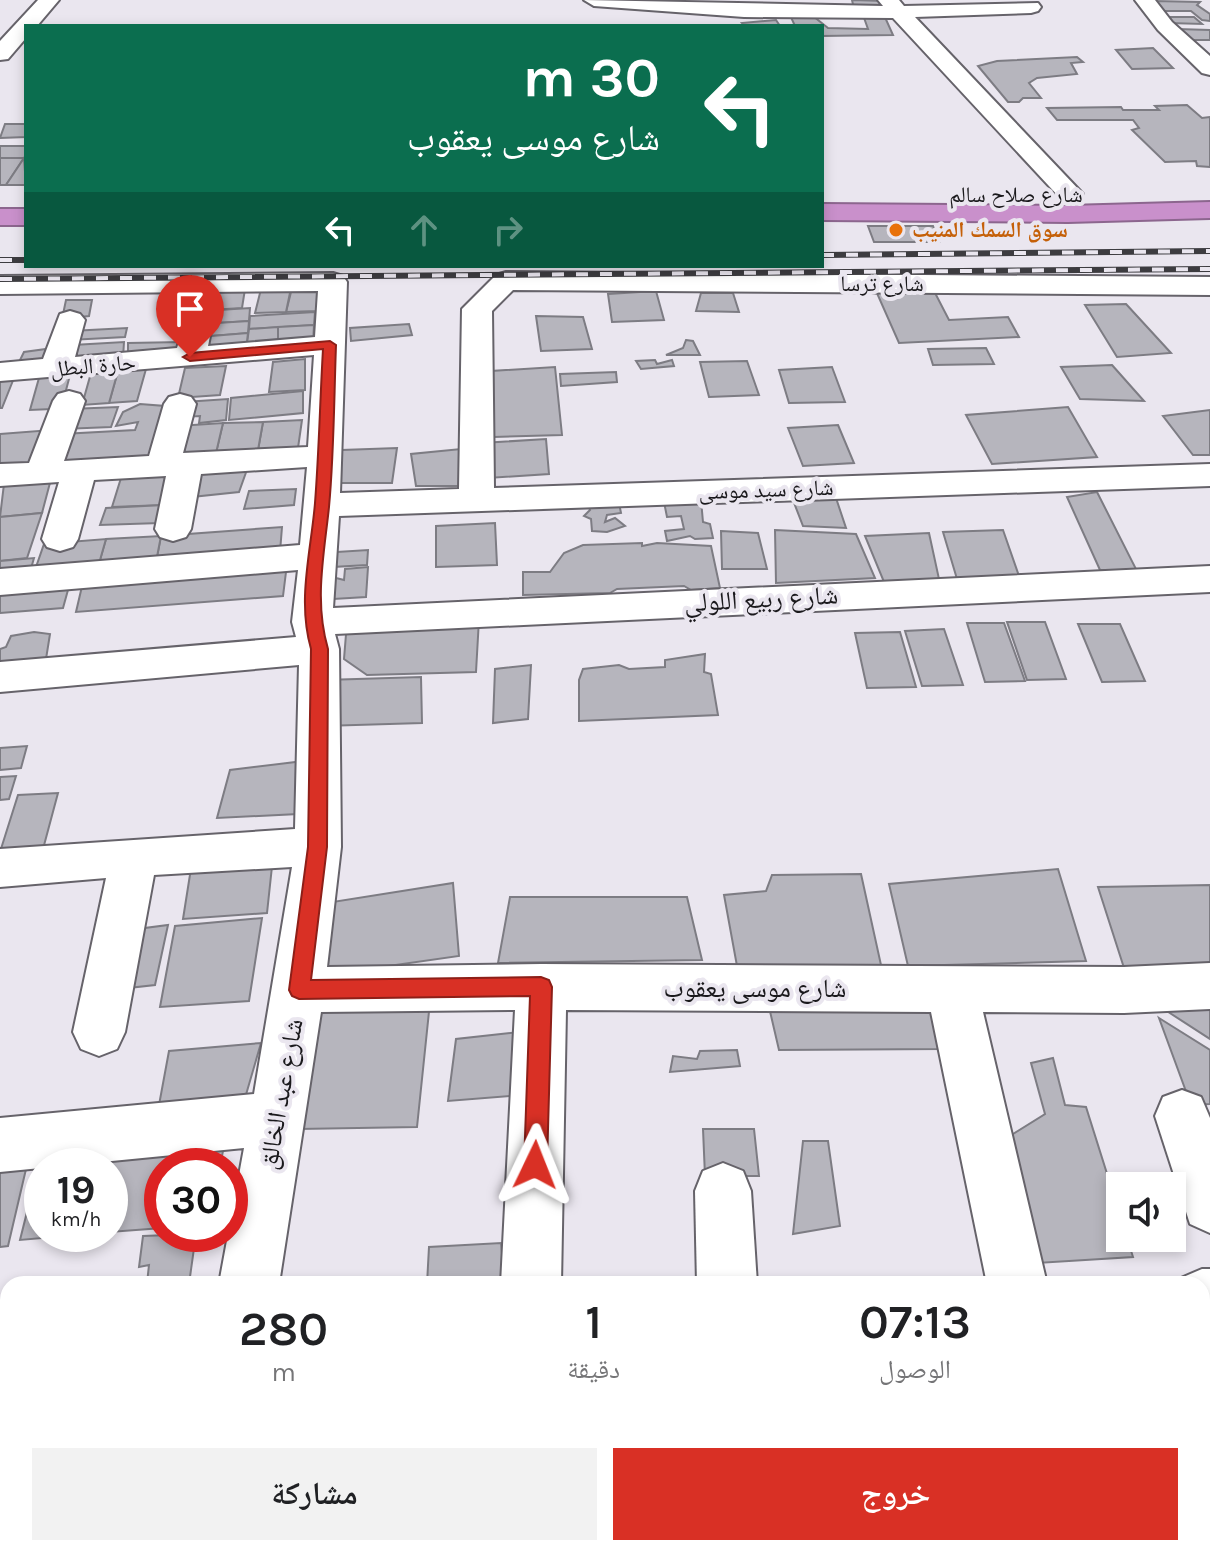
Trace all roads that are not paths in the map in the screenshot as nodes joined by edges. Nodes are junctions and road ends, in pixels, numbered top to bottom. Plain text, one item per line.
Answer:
1 (49, 0) edge
2 (594, 0) edge
3 (1145, 0) edge
4 (630, 1) edge
5 (696, 4) edge
6 (757, 6) edge
7 (819, 6) edge
8 (894, 6) edge
9 (1031, 7) dead end
10 (0, 20) edge
11 (30, 21) junction
12 (27, 24) edge
13 (24, 28) edge
14 (1189, 35) junction
15 (1210, 43) edge
16 (0, 54) edge
17 (1210, 68) edge
18 (1210, 194) edge
19 (824, 195) edge
20 (0, 198) edge
21 (24, 198) edge
22 (1069, 204) junction
23 (1210, 210) edge
24 (824, 212) edge
25 (0, 217) edge
26 (24, 217) edge
27 (1210, 229) edge
28 (175, 283) junction
29 (0, 285) edge
30 (1210, 286) edge
31 (0, 301) edge
32 (199, 316) dead end
33 (70, 320) dead end
34 (330, 345) junction
35 (190, 357) junction
36 (56, 369) junction
37 (0, 372) edge
38 (69, 401) dead end
39 (180, 404) dead end
40 (325, 456) junction
41 (174, 464) junction
42 (80, 470) junction
43 (42, 473) junction
44 (0, 475) edge
45 (1210, 475) edge
46 (476, 500) junction
47 (322, 505) junction
48 (173, 529) dead end
49 (60, 539) dead end
50 (315, 556) junction
51 (1210, 579) edge
52 (0, 582) edge
53 (316, 636) junction
54 (0, 677) edge
55 (318, 847) junction
56 (134, 857) junction
57 (0, 868) edge
58 (1210, 986) edge
59 (541, 987) junction
60 (952, 989) junction
61 (299, 990) junction
62 (99, 1032) dead end
63 (1182, 1116) dead end
64 (276, 1118) junction
65 (0, 1145) edge
66 (723, 1191) dead end
67 (1210, 1204) edge
68 (250, 1276) edge
69 (531, 1276) edge
70 (727, 1276) edge
71 (1015, 1276) edge

1 - 11 street
2 - 4 street
3 - 14 street
4 - 5 street
5 - 6 street
6 - 7 street
7 - 8 street
8 - 9 street
8 - 22 street
10 - 11 street
11 - 12 street
13 - 16 street
14 - 15 street
14 - 17 street
18 - 22 highway, شارع صلاح سالم
19 - 22 highway, شارع صلاح سالم
20 - 21 highway
22 - 23 highway, شارع صلاح سالم
22 - 24 highway, شارع صلاح سالم
22 - 27 highway
25 - 26 highway
28 - 29 street
28 - 31 street
28 - 34 street, شارع عبد الخالق
30 - 46 street, شارع ترسا
32 - 35 street
33 - 36 street
34 - 35 street, حارة البطل
34 - 40 street, شارع عبد الخالق
35 - 36 street, حارة البطل
36 - 37 street, حارة البطل
38 - 43 street
39 - 41 street
40 - 41 street
40 - 47 street, شارع عبد الخالق
41 - 42 street
41 - 48 street
42 - 43 street
42 - 49 street
43 - 44 street
45 - 46 street, شارع سيد موسى
46 - 47 street, شارع سيد موسى
47 - 50 street, شارع عبد الخالق
50 - 52 street
50 - 53 street, شارع عبد الخالق
51 - 53 street, شارع ربيع اللولي
53 - 54 street, شارع ربيع اللولي
53 - 55 street, شارع عبد الخالق
55 - 56 street
55 - 61 street, شارع عبد الخالق
56 - 57 street
56 - 62 street
58 - 60 street, شارع موسى يعقوب
59 - 60 street, شارع موسى يعقوب
59 - 61 street, شارع موسى يعقوب
59 - 69 street
60 - 71 street
61 - 64 street, شارع عبد الخالق
63 - 67 street
64 - 65 street
64 - 68 street, شارع عبد الخالق
66 - 70 street

